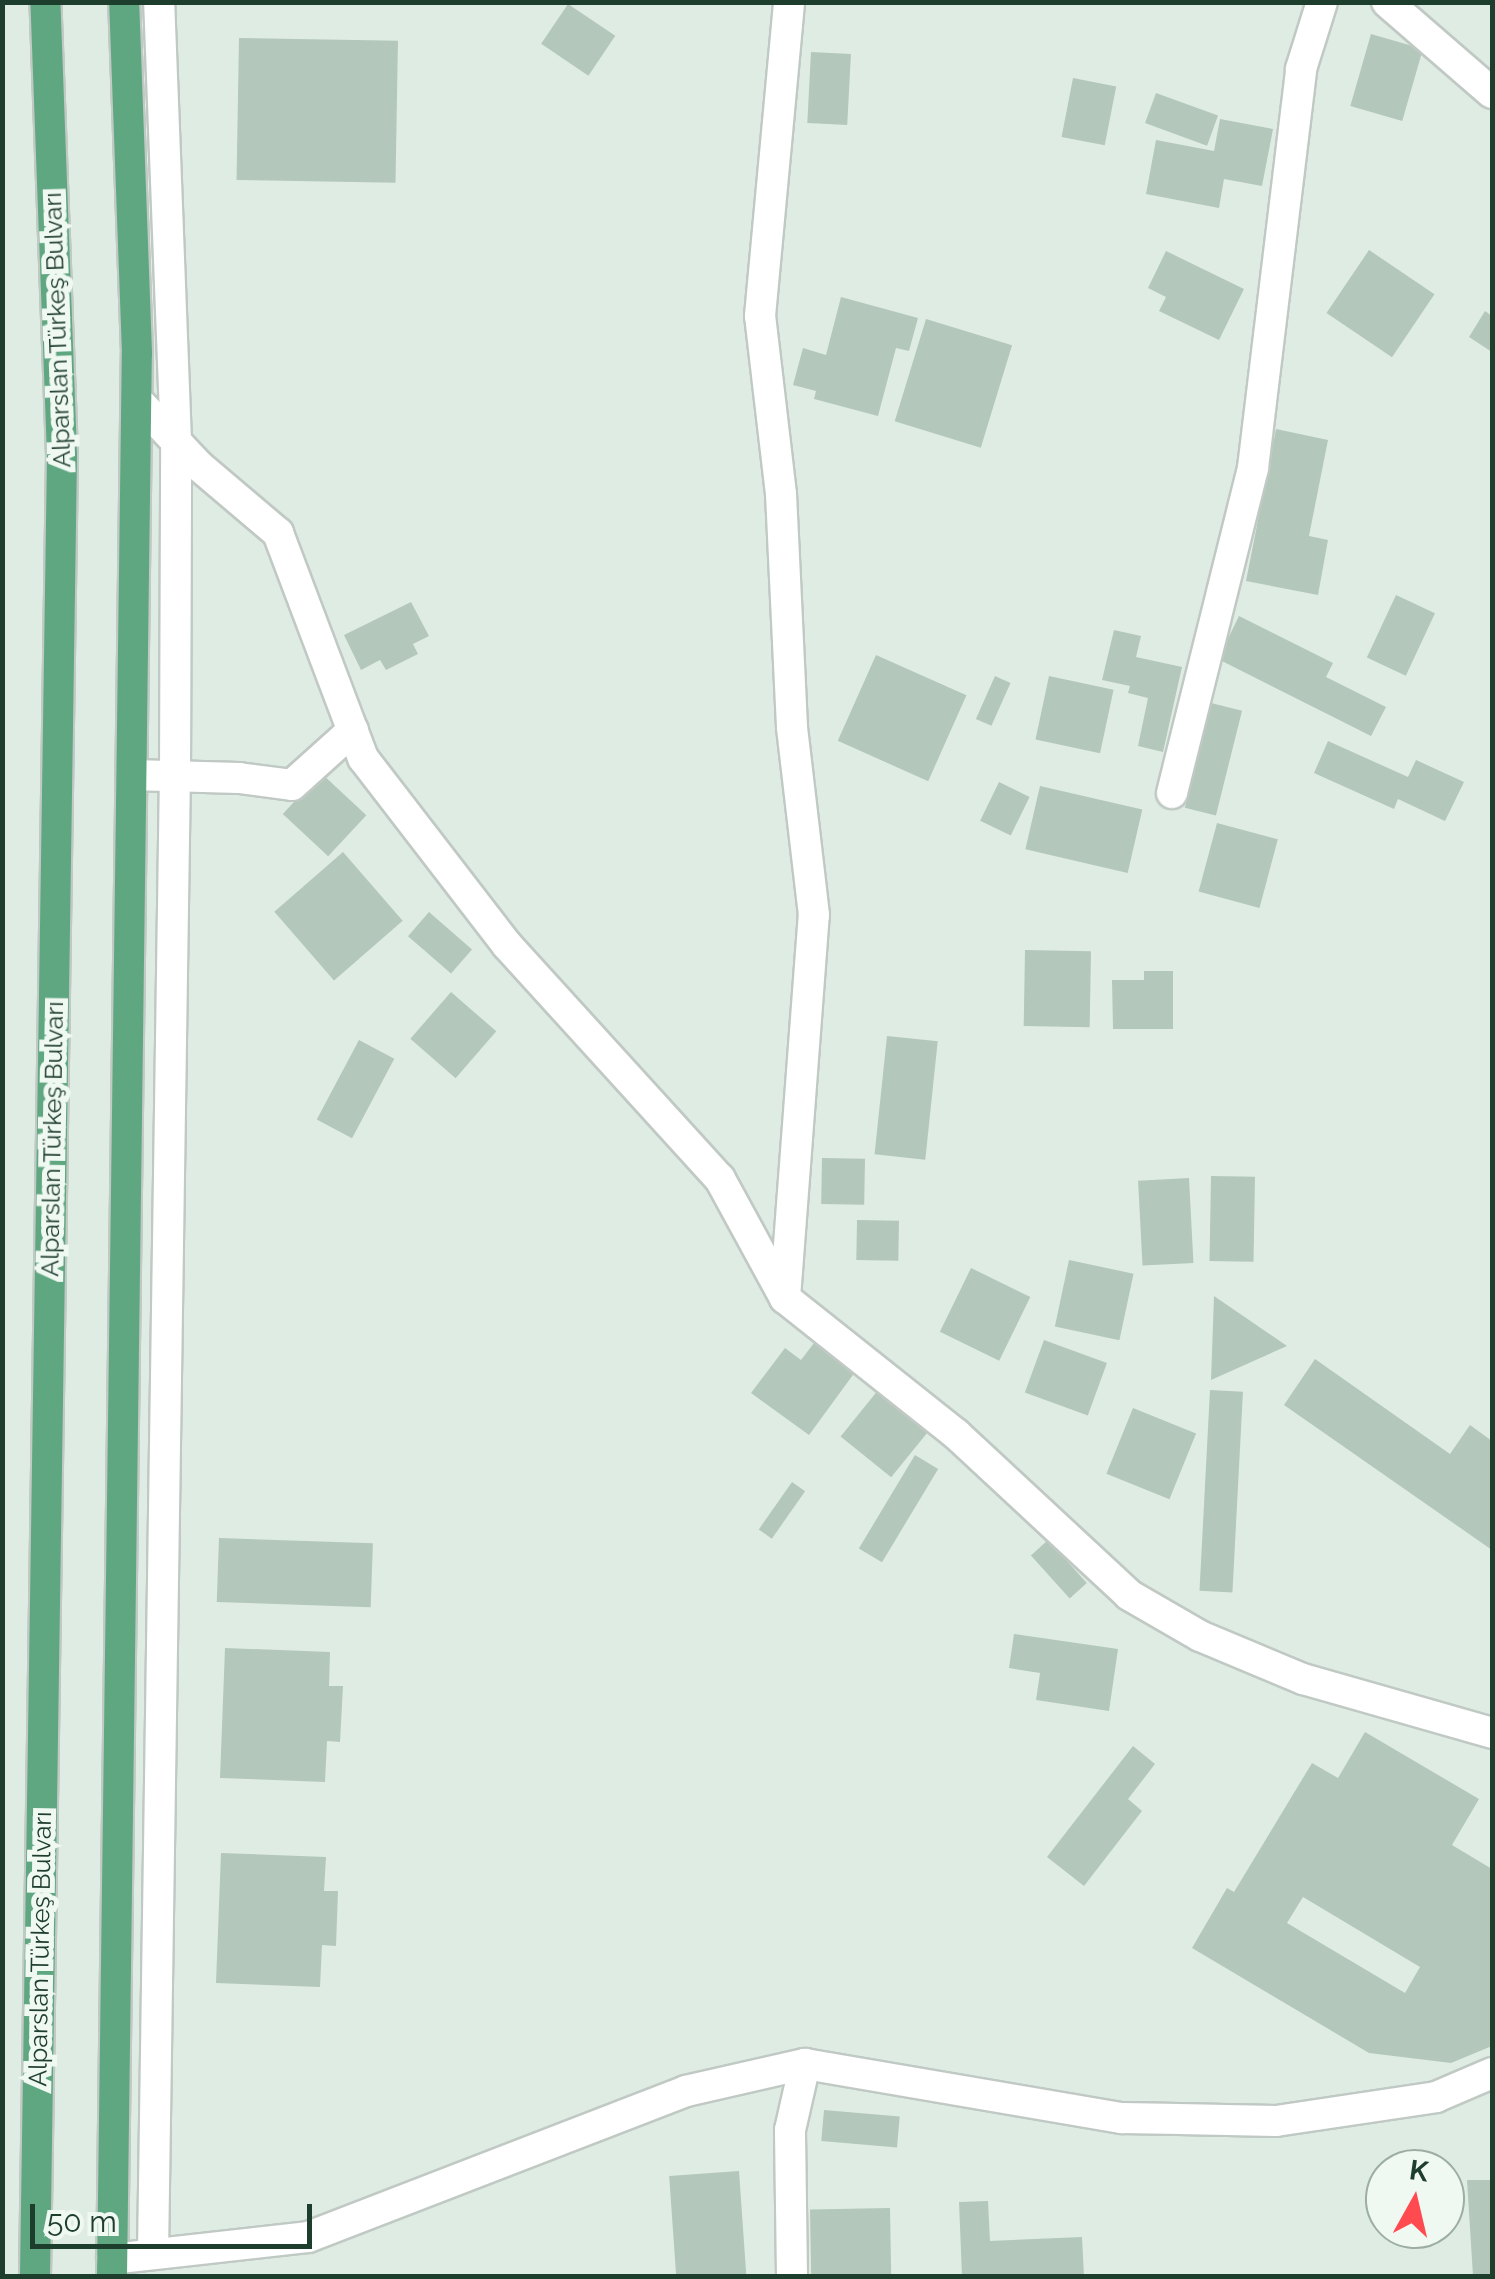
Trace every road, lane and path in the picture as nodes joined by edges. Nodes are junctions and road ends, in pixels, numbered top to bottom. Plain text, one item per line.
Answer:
1 (45, 2) edge
2 (124, 2) edge
3 (159, 2) edge
4 (789, 2) edge
5 (1322, 2) edge
6 (1387, 2) edge
7 (1492, 92) edge
8 (137, 400) junction
9 (176, 441) junction
10 (353, 730) junction
11 (132, 775) junction
12 (175, 776) junction
13 (1172, 794) dead end
14 (784, 1298) junction
15 (1492, 1731) edge
16 (805, 2064) junction
17 (1492, 2073) edge
18 (153, 2254) junction
19 (112, 2268) edge
20 (35, 2276) edge
21 (792, 2276) edge

1 - 20 main road, Alparslan Türkeş Bulvarı
2 - 8 main road
3 - 9 street
4 - 14 street
5 - 13 street
6 - 7 street
8 - 9 street
8 - 11 main road
9 - 10 street
9 - 12 street
10 - 12 street
10 - 14 street
11 - 12 street
11 - 19 main road
12 - 18 street
14 - 15 street
16 - 17 street
16 - 18 street
16 - 21 street
18 - 19 street

